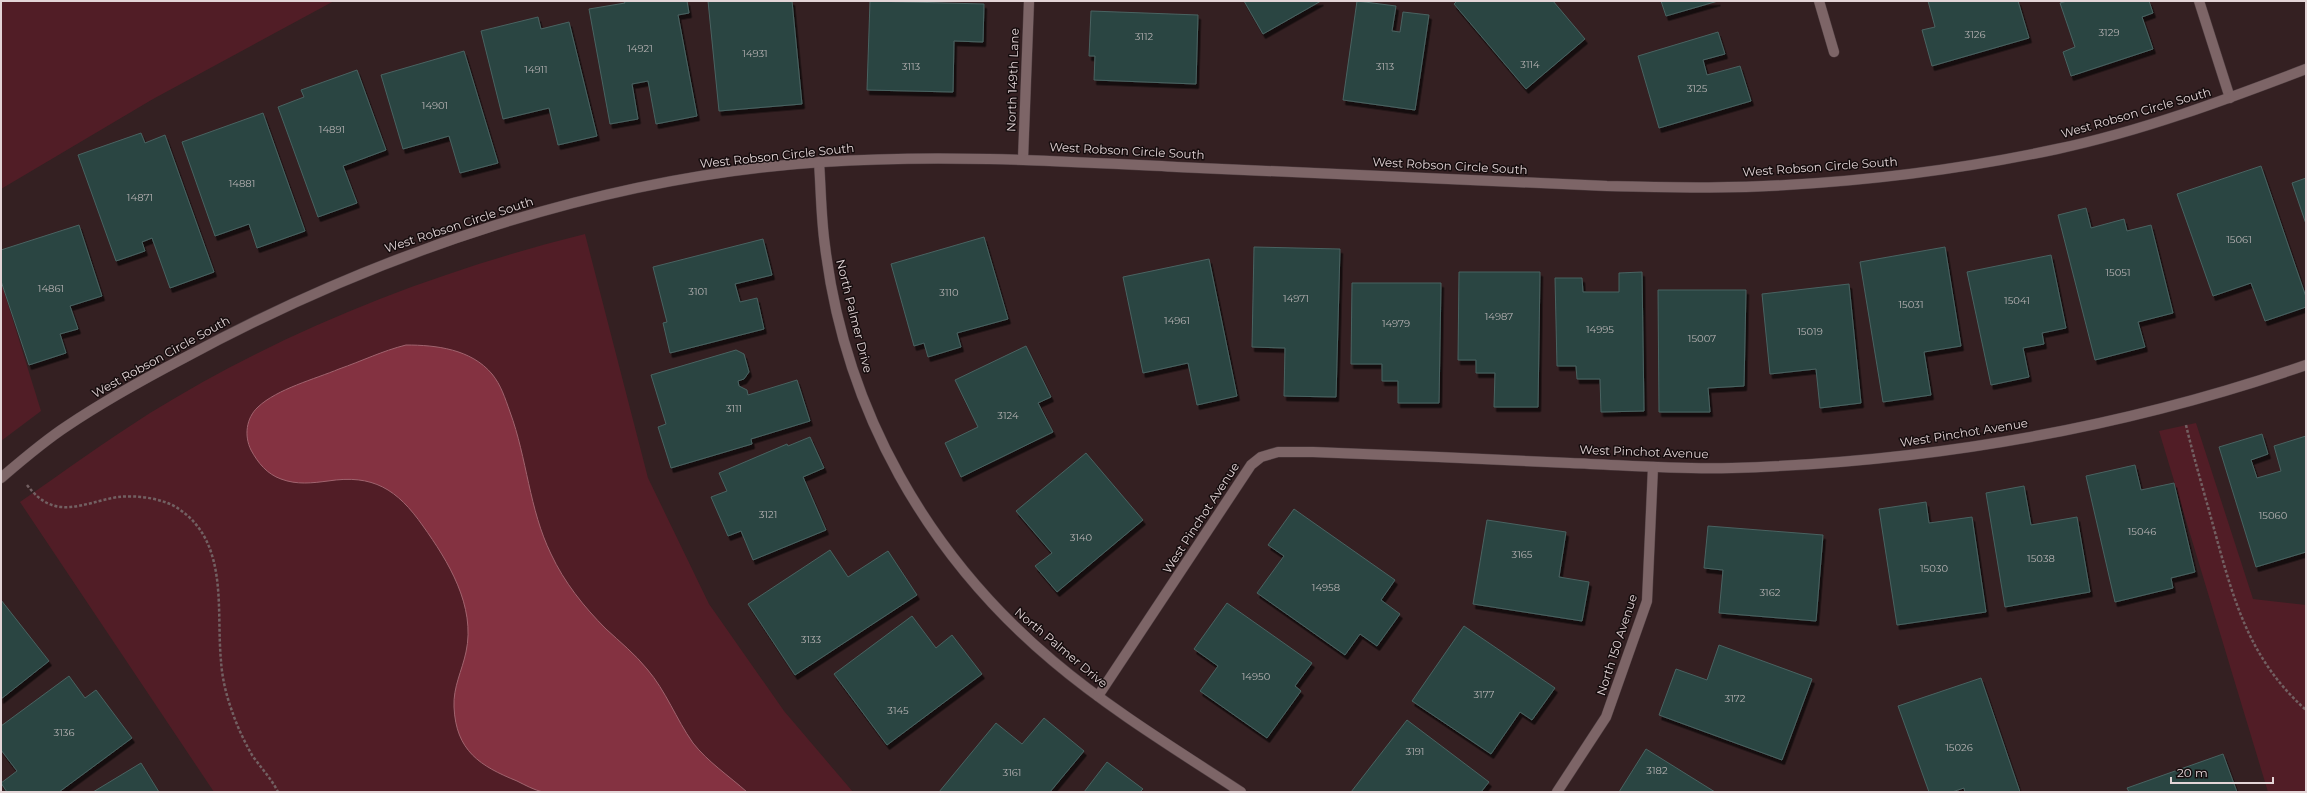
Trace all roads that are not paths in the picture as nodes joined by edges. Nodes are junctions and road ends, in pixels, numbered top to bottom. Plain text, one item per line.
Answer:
1 (1028, 1) edge
2 (1819, 1) edge
3 (2199, 1) edge
4 (1834, 52) dead end
5 (2306, 69) edge
6 (2230, 98) junction
7 (1023, 160) junction
8 (819, 162) junction
9 (2306, 365) edge
10 (1653, 467) junction
11 (1, 478) edge
12 (1098, 696) junction
13 (1240, 792) edge
14 (1557, 792) edge

1 - 7 street, North 149th Lane
2 - 4 street
3 - 6 street
5 - 6 street, West Robson Circle South
6 - 7 street, West Robson Circle South
7 - 8 street, West Robson Circle South
8 - 11 street, West Robson Circle South
8 - 12 street, North Palmer Drive
9 - 10 street, West Pinchot Avenue
10 - 12 street, West Pinchot Avenue
10 - 14 street, North 150 Avenue
12 - 13 street, North Palmer Drive

